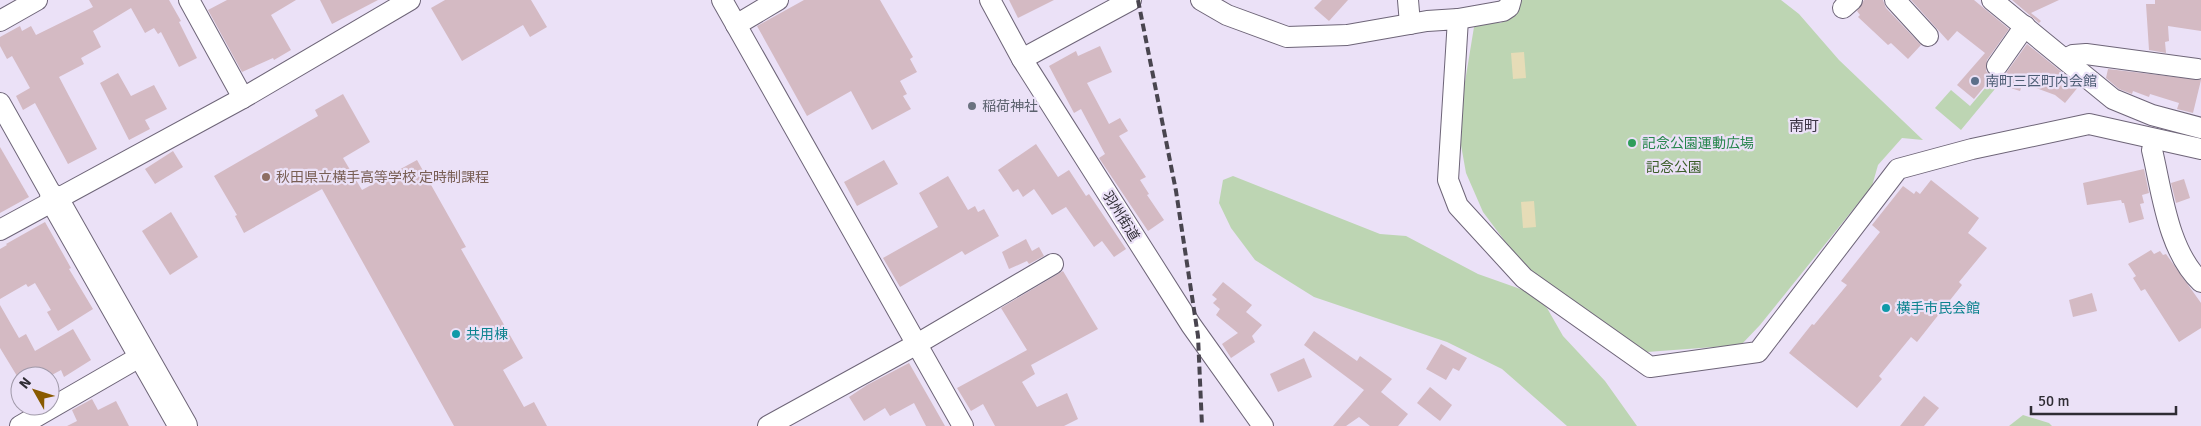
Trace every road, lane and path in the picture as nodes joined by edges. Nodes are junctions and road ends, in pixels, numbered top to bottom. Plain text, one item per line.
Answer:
1 (38, 0) edge
2 (189, 0) edge
3 (722, 0) edge
4 (778, 0) edge
5 (990, 0) edge
6 (1130, 0) edge
7 (1202, 0) edge
8 (1408, 0) edge
9 (1511, 0) edge
10 (1895, 0) edge
11 (1992, 0) edge
12 (399, 3) edge
13 (1458, 19) junction
14 (0, 21) edge
15 (1410, 24) junction
16 (736, 25) junction
17 (2025, 26) junction
18 (1928, 36) dead end
19 (1022, 59) junction
20 (2065, 59) junction
21 (1997, 66) dead end
22 (2197, 69) dead end
23 (243, 98) junction
24 (0, 103) edge
25 (2201, 128) edge
26 (2201, 148) edge
27 (2152, 150) dead end
28 (54, 199) junction
29 (0, 230) edge
30 (1053, 264) dead end
31 (2201, 282) edge
32 (917, 344) junction
33 (143, 355) junction
34 (20, 426) edge
35 (183, 426) edge
36 (768, 426) edge
37 (963, 426) edge
38 (1263, 426) edge

1 - 14 street
2 - 23 street
3 - 16 street
4 - 16 street
5 - 19 street, 羽州街道
6 - 19 street
7 - 15 street
8 - 15 street
9 - 13 street
10 - 18 street
11 - 17 street
12 - 23 street
13 - 15 street
13 - 26 street
16 - 32 street
17 - 20 street
17 - 21 street
19 - 38 street, 羽州街道
20 - 22 street
20 - 25 street
23 - 28 street
24 - 28 street
27 - 31 street
28 - 29 street
28 - 33 street
30 - 32 street
32 - 36 street
32 - 37 street
33 - 34 street
33 - 35 street

